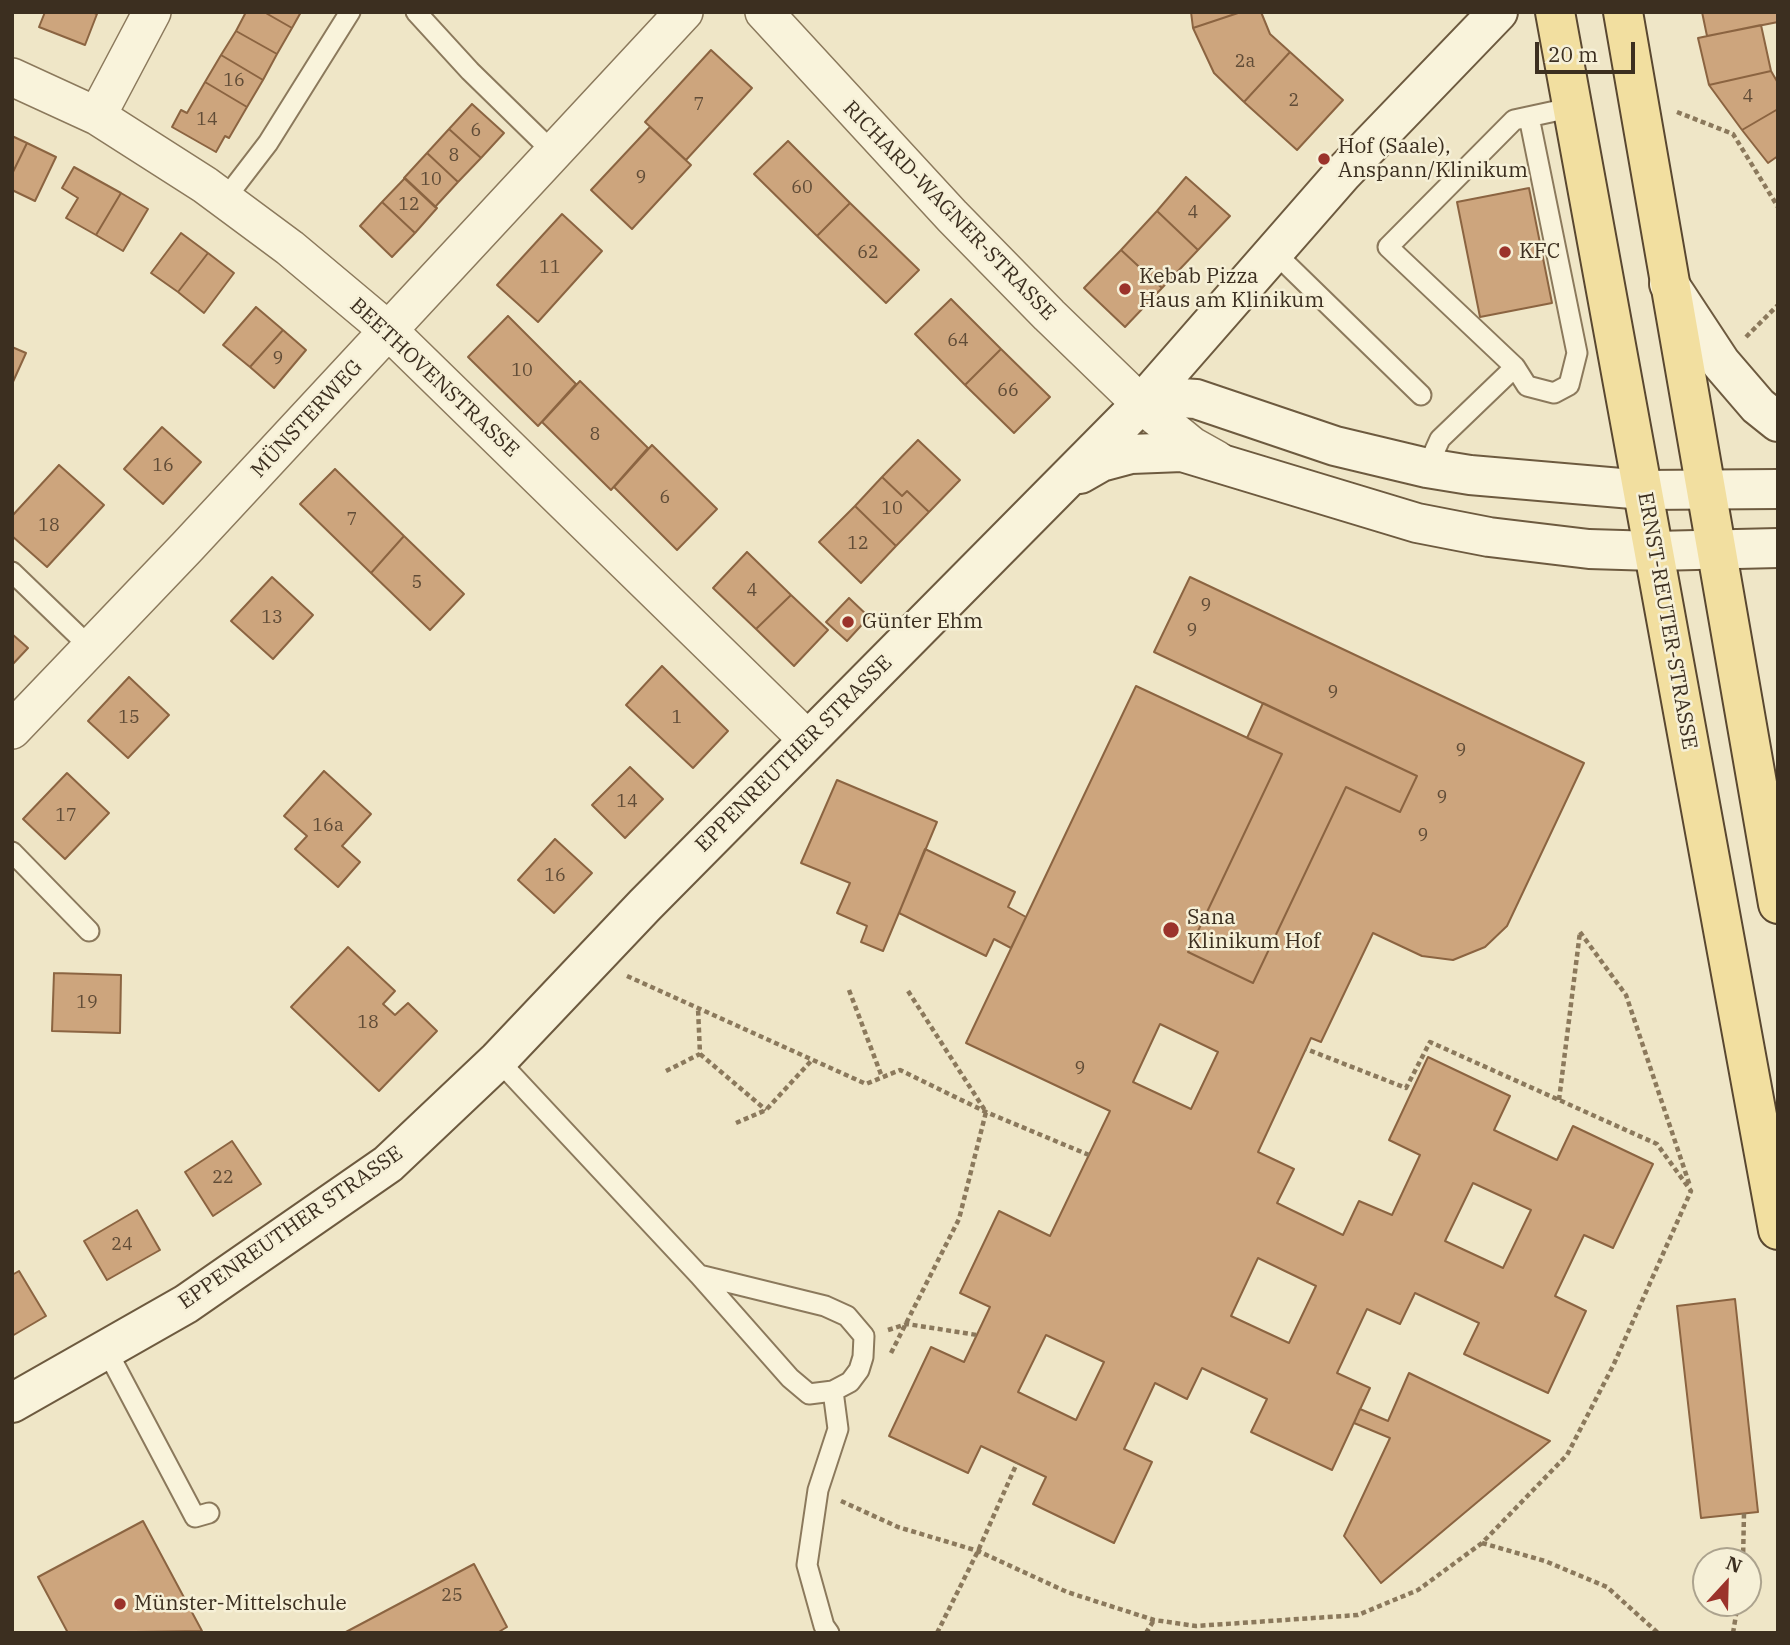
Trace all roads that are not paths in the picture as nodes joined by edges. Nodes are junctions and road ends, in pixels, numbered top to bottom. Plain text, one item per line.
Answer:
1 (152, 12) edge
2 (350, 12) edge
3 (416, 12) edge
4 (684, 12) edge
5 (764, 12) edge
6 (1498, 12) edge
7 (1555, 12) edge
8 (1623, 12) edge
9 (12, 77) edge
10 (1574, 107) junction
11 (97, 116) junction
12 (1529, 117) junction
13 (554, 153) junction
14 (225, 199) junction
15 (1273, 251) junction
16 (1668, 282) junction
17 (389, 331) junction
18 (1516, 367) junction
19 (1421, 395) dead end
20 (1140, 404) junction
21 (1778, 422) edge
22 (1222, 463) junction
23 (1427, 468) junction
24 (1058, 488) junction
25 (1778, 489) edge
26 (1644, 490) junction
27 (1705, 491) junction
28 (1778, 548) edge
29 (1654, 551) junction
30 (1716, 552) junction
31 (12, 572) edge
32 (90, 648) junction
33 (12, 730) edge
34 (808, 740) junction
35 (12, 852) edge
36 (1778, 904) edge
37 (89, 931) dead end
38 (498, 1060) junction
39 (1778, 1230) edge
40 (699, 1275) junction
41 (106, 1349) junction
42 (833, 1391) junction
43 (12, 1403) edge
44 (209, 1513) dead end
45 (830, 1633) edge

1 - 11 street
2 - 14 lane
3 - 13 lane
4 - 13 street, MÜNSTERWEG
5 - 20 street, RICHARD-WAGNER-STRASSE
6 - 15 main road, EPPENREUTHER STRASSE
7 - 10 main road, ERNST-REUTER-STRASSE
8 - 16 main road
9 - 11 street, BEETHOVENSTRASSE
10 - 12 lane
10 - 26 main road, ERNST-REUTER-STRASSE
11 - 14 street, BEETHOVENSTRASSE
12 - 18 lane
12 - 18 lane
13 - 17 street, MÜNSTERWEG
14 - 17 street, BEETHOVENSTRASSE
15 - 19 lane
15 - 20 main road, EPPENREUTHER STRASSE
16 - 21 main road
16 - 27 main road
17 - 32 street, MÜNSTERWEG
17 - 34 street, BEETHOVENSTRASSE
18 - 23 lane
20 - 22 street, RICHARD-WAGNER-STRASSE
20 - 23 main road
20 - 24 main road, EPPENREUTHER STRASSE
22 - 24 main road, RICHARD-WAGNER-STRASSE
22 - 29 main road, RICHARD-WAGNER-STRASSE
23 - 26 main road
24 - 34 main road, EPPENREUTHER STRASSE
25 - 27 main road
26 - 27 main road
26 - 29 main road, ERNST-REUTER-STRASSE
27 - 30 main road
28 - 30 main road, RICHARD-WAGNER-STRASSE
29 - 30 main road, RICHARD-WAGNER-STRASSE
29 - 39 main road, ERNST-REUTER-STRASSE
30 - 36 main road
31 - 32 lane
32 - 33 street, MÜNSTERWEG
34 - 38 main road, EPPENREUTHER STRASSE
35 - 37 lane
38 - 40 lane
38 - 41 main road, EPPENREUTHER STRASSE
40 - 42 lane
40 - 42 lane
41 - 43 main road, EPPENREUTHER STRASSE
41 - 44 lane
42 - 45 lane

